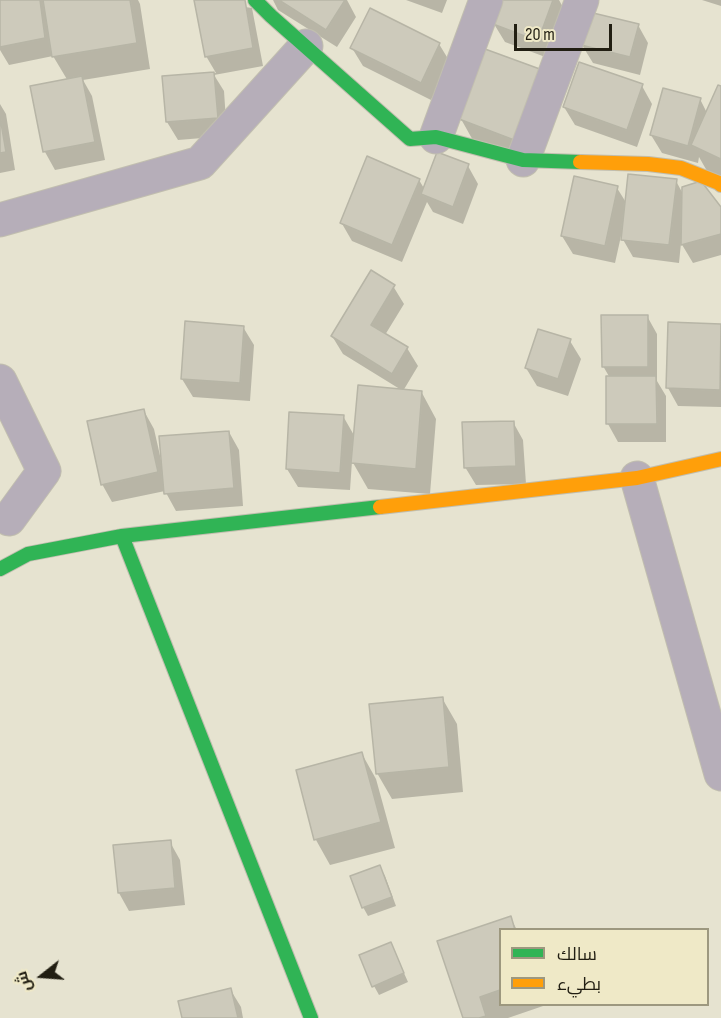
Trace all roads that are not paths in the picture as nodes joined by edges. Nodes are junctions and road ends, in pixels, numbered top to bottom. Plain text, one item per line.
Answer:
1 (255, 0) edge
2 (486, 0) edge
3 (582, 0) edge
4 (306, 46) junction
5 (436, 137) junction
6 (523, 160) junction
7 (721, 185) edge
8 (0, 220) edge
9 (0, 381) edge
10 (721, 459) edge
11 (637, 478) junction
12 (5, 512) edge
13 (122, 536) junction
14 (34, 553) junction
15 (0, 569) edge
16 (721, 774) edge
17 (311, 1018) edge

1 - 4 street
2 - 5 street
3 - 6 street
4 - 5 street
4 - 8 street
5 - 6 street
6 - 7 street
9 - 12 street
10 - 11 street
11 - 13 street
11 - 16 street
12 - 14 street
13 - 14 street
13 - 17 street
14 - 15 street

